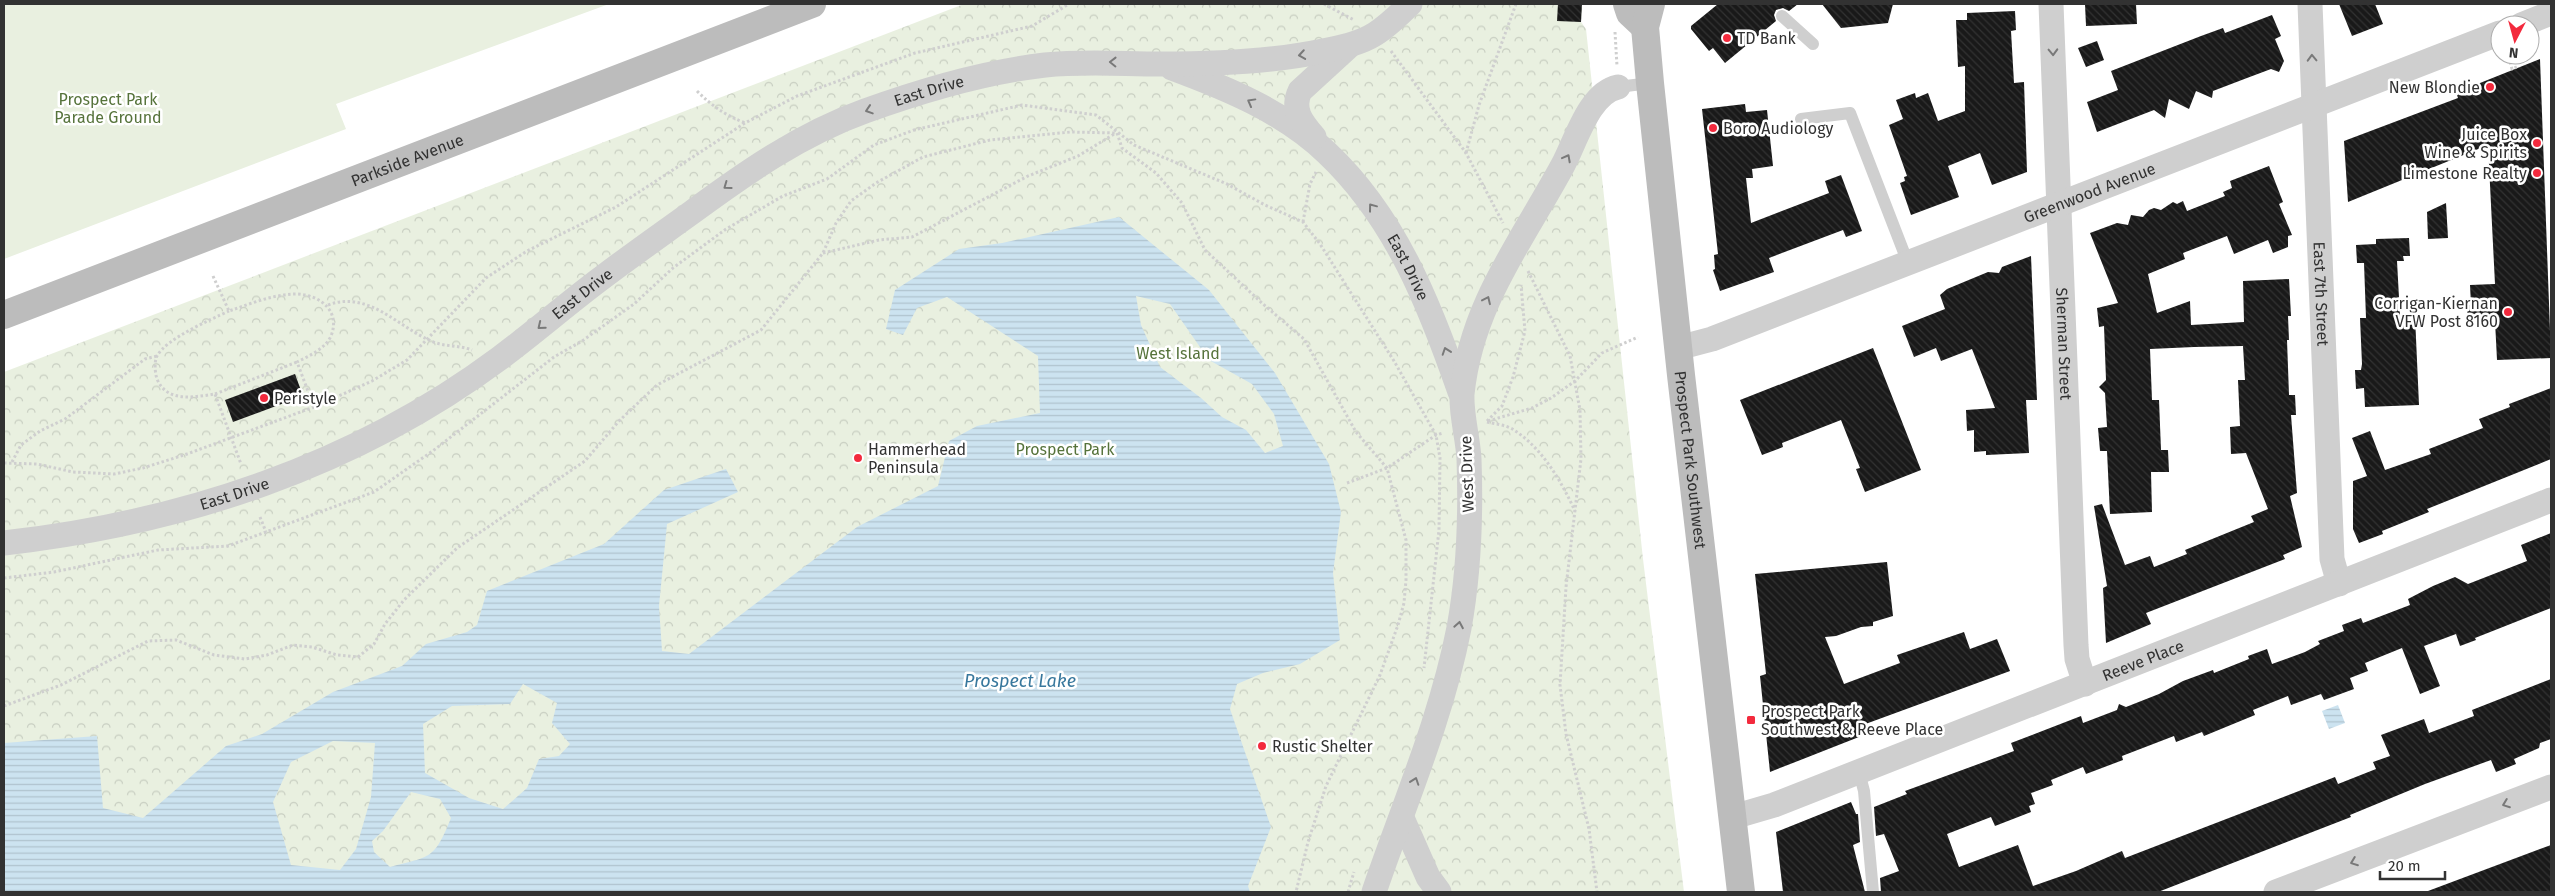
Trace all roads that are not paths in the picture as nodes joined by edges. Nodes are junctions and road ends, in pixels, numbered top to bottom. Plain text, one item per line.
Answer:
1 (812, 4) edge
2 (1410, 4) edge
3 (2051, 4) edge
4 (2310, 4) edge
5 (1621, 14) edge
6 (1648, 16) edge
7 (1782, 16) dead end
8 (2490, 38) edge
9 (1813, 44) dead end
10 (1350, 45) junction
11 (1162, 64) junction
12 (1650, 83) junction
13 (1618, 87) joint
14 (2314, 107) junction
15 (1801, 119) dead end
16 (1327, 152) junction
17 (2058, 204) junction
18 (1908, 263) junction
19 (4, 315) edge
20 (1678, 348) junction
21 (1462, 397) junction
22 (2551, 500) edge
23 (4, 543) edge
24 (2339, 584) junction
25 (2084, 684) junction
26 (1859, 772) junction
27 (2551, 787) edge
28 (1733, 817) junction
29 (1402, 818) junction
30 (1374, 892) edge
31 (1439, 892) edge
32 (1741, 892) edge
33 (1873, 892) edge
34 (2276, 892) edge

1 - 19 street, Parkside Avenue
2 - 10 street, East Drive
3 -> 17 street, Sherman Street
14 -> 4 street, East 7th Street
5 - 6 street, Prospect Park Southwest
6 - 12 street, Prospect Park Southwest
7 - 9 lane
8 - 14 street, Greenwood Avenue
10 -> 11 street, East Drive
10 - 16 street, East Drive
16 -> 11 street, East Drive
11 -> 23 street, East Drive
12 - 13 lane
12 - 20 street, Prospect Park Southwest
21 -> 13 street, West Drive
14 - 17 street, Greenwood Avenue
14 - 24 street, East 7th Street
15 - 18 lane
21 -> 16 street, East Drive
17 - 18 street, Greenwood Avenue
17 - 25 street, Sherman Street
18 - 20 street, Greenwood Avenue
20 - 28 street, Prospect Park Southwest
29 -> 21 street, West Drive
22 - 24 street, Reeve Place
24 - 25 street, Reeve Place
25 - 26 street, Reeve Place
26 - 28 street, Reeve Place
26 - 33 lane
27 -> 34 street
28 - 32 street, Prospect Park Southwest
29 - 30 street, West Drive
29 - 31 street

